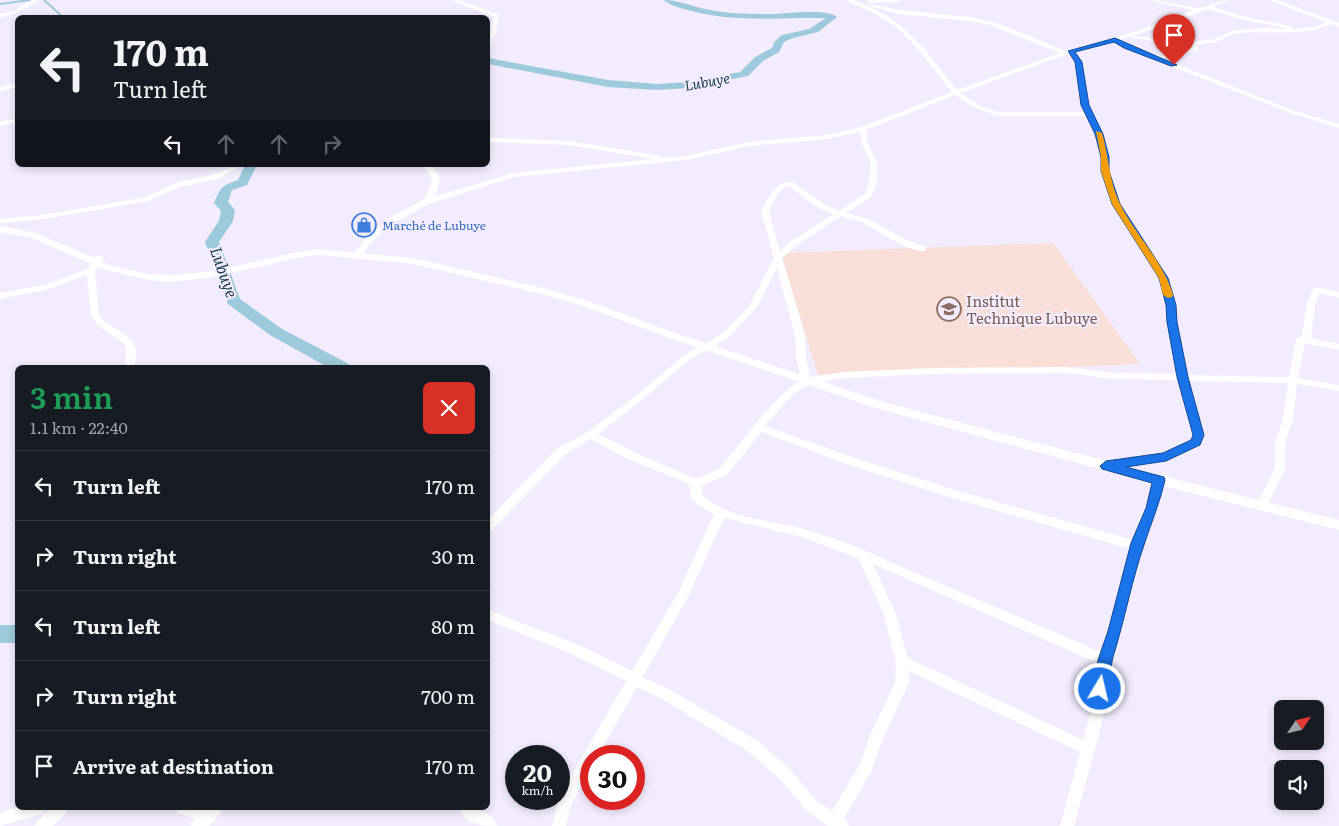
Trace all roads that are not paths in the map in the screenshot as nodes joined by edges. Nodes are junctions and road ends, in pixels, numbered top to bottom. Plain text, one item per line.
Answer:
1 (454, 0) edge
2 (898, 0) edge
3 (1151, 0) edge
4 (1226, 0) edge
5 (1272, 0) edge
6 (36, 1) edge
7 (850, 1) edge
8 (862, 3) junction
9 (1208, 7) junction
10 (1200, 10) junction
11 (0, 16) edge
12 (1330, 22) junction
13 (1339, 25) edge
14 (1305, 30) junction
15 (1126, 36) junction
16 (490, 39) edge
17 (1115, 40) junction
18 (1194, 44) junction
19 (1068, 52) junction
20 (1153, 57) junction
21 (15, 86) edge
22 (0, 89) edge
23 (956, 93) junction
24 (1088, 114) junction
25 (15, 121) edge
26 (0, 124) edge
27 (1339, 126) edge
28 (863, 130) junction
29 (490, 140) edge
30 (669, 159) junction
31 (428, 167) edge
32 (232, 169) dead end
33 (424, 204) junction
34 (841, 214) junction
35 (0, 223) edge
36 (0, 229) edge
37 (923, 249) dead end
38 (358, 254) junction
39 (778, 258) junction
40 (95, 264) junction
41 (1339, 294) edge
42 (0, 296) edge
43 (1306, 339) junction
44 (708, 347) junction
45 (1339, 347) edge
46 (130, 365) edge
47 (1182, 377) junction
48 (1293, 380) junction
49 (806, 381) junction
50 (1339, 388) edge
51 (758, 427) junction
52 (590, 435) junction
53 (1106, 466) junction
54 (1159, 480) junction
55 (695, 484) junction
56 (1262, 506) junction
57 (721, 511) junction
58 (490, 525) edge
59 (1339, 525) edge
60 (1137, 546) junction
61 (862, 553) junction
62 (490, 616) edge
63 (1105, 660) junction
64 (902, 662) junction
65 (636, 679) junction
66 (1088, 749) junction
67 (32, 810) edge
68 (59, 810) edge
69 (469, 810) edge
70 (213, 811) edge
71 (0, 820) edge
72 (838, 824) edge
73 (42, 826) edge
74 (198, 826) edge
75 (490, 826) edge
76 (559, 826) edge
77 (1067, 826) edge

1 - 16 street
2 - 8 street
3 - 10 street
4 - 9 street
5 - 12 street
6 - 11 street
7 - 8 street
7 - 23 street
8 - 19 street
9 - 10 street
9 - 14 street
10 - 15 street
12 - 13 street
12 - 14 street
14 - 18 street
15 - 17 street
15 - 18 street
17 - 19 street
17 - 20 street
18 - 20 street
19 - 23 street
19 - 24 street
20 - 27 street
21 - 22 street
23 - 24 street
23 - 28 street
24 - 47 street
25 - 26 street
28 - 30 street
28 - 34 street
29 - 30 street
30 - 33 street
31 - 33 street
32 - 35 street
33 - 38 street
34 - 37 street
34 - 39 street
34 - 39 street
35 - 40 street
36 - 40 street
38 - 40 street
38 - 44 street
39 - 44 street
39 - 49 street
40 - 42 street
40 - 46 street
41 - 43 street
43 - 45 street
43 - 48 street
44 - 49 street
44 - 52 street
47 - 48 street
47 - 49 street
47 - 53 street
48 - 50 street
48 - 56 street
49 - 51 street
49 - 53 street
51 - 55 street
51 - 60 street
52 - 55 street
52 - 58 street
53 - 54 street
54 - 56 street
54 - 60 street
55 - 57 street
56 - 59 street
57 - 61 street
57 - 65 street
60 - 63 street
61 - 63 street
61 - 64 street
62 - 65 street
63 - 66 street
64 - 66 street
64 - 72 street
65 - 72 street
65 - 76 street
66 - 77 street
67 - 71 street
68 - 73 street
69 - 75 street
70 - 74 street

